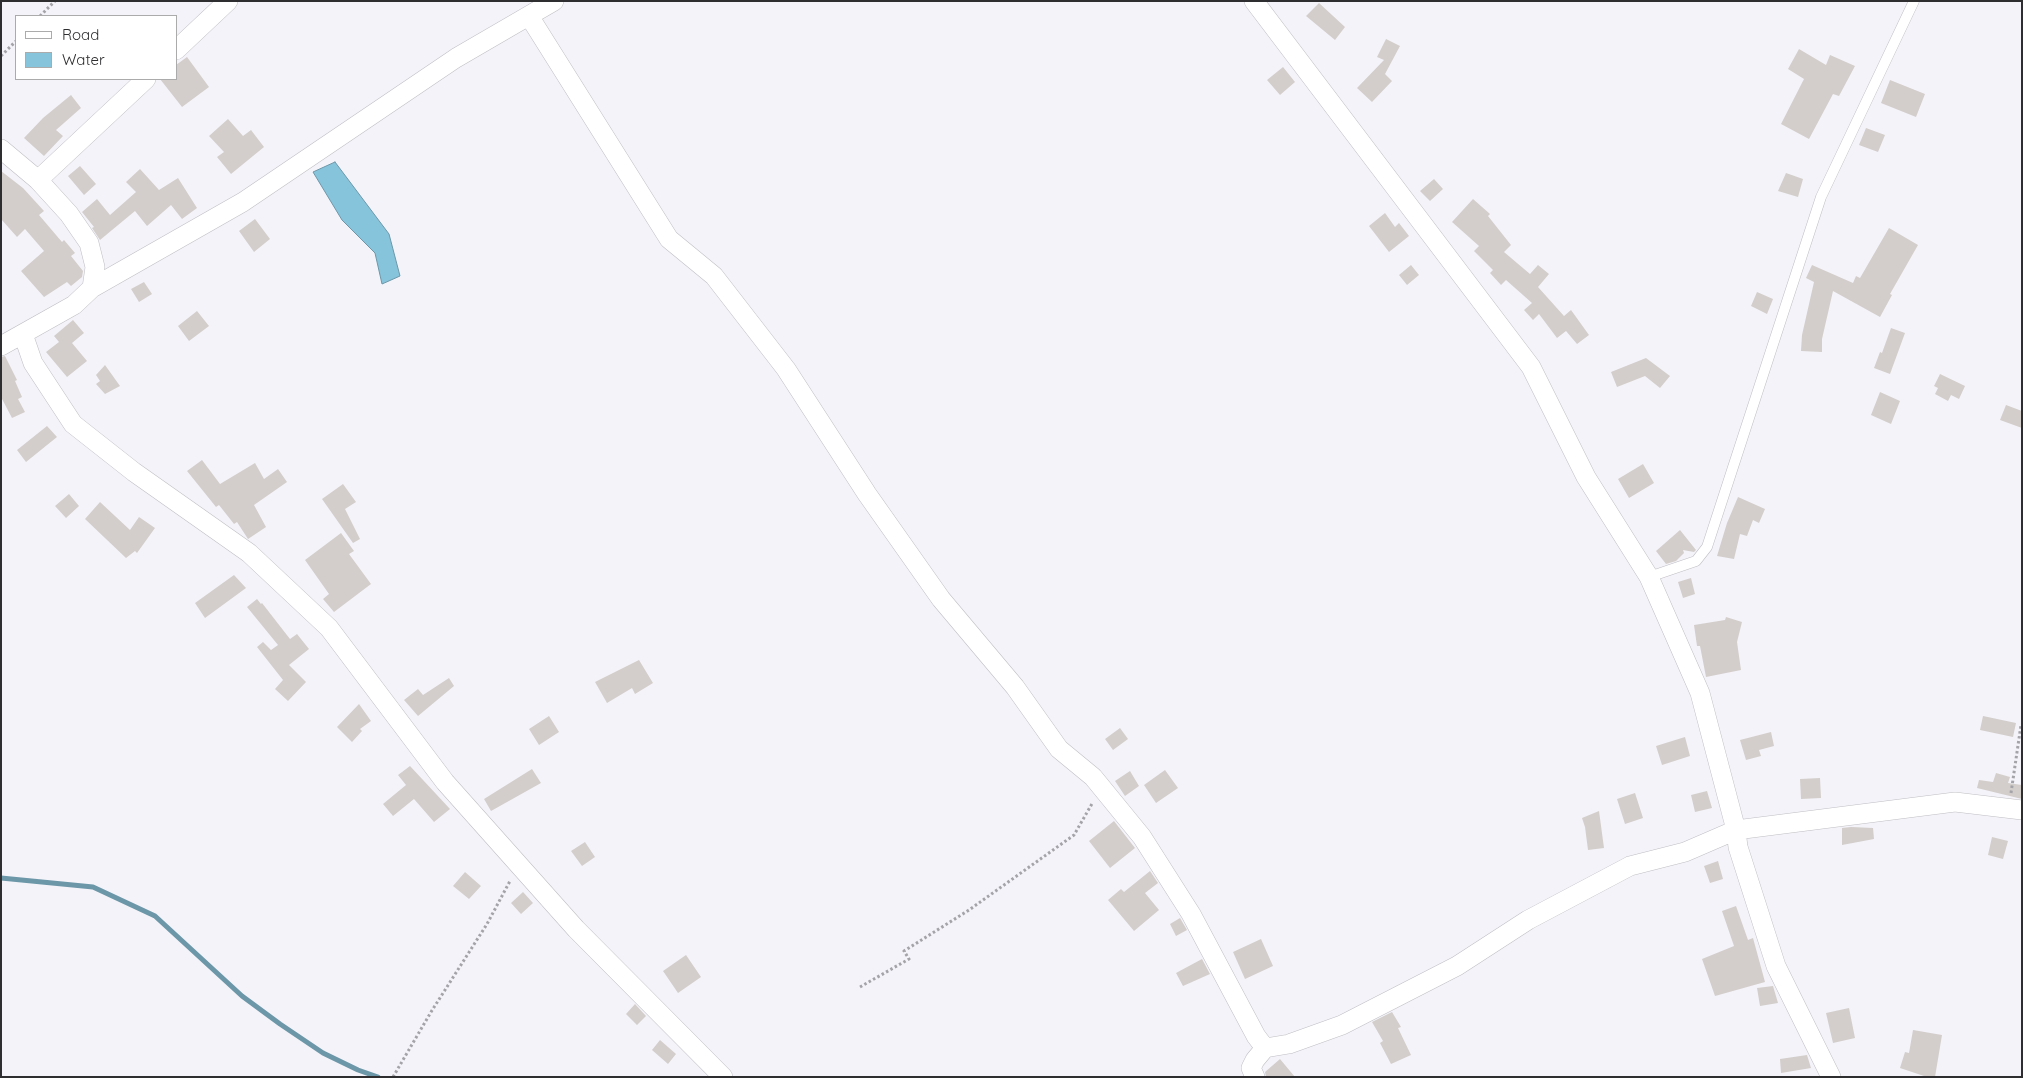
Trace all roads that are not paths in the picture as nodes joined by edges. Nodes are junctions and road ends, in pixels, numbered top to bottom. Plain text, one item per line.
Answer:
1 (228, 1) edge
2 (554, 1) edge
3 (1254, 1) edge
4 (1914, 1) edge
5 (529, 16) junction
6 (178, 48) edge
7 (145, 80) edge
8 (1, 149) edge
9 (38, 180) junction
10 (92, 288) junction
11 (23, 334) junction
12 (1, 346) edge
13 (1649, 577) junction
14 (2015, 809) edge
15 (1736, 830) junction
16 (1265, 1048) junction
17 (723, 1077) edge
18 (1255, 1077) edge
19 (1831, 1077) edge

1 - 6 street
2 - 5 street
3 - 13 street
4 - 13 lane
5 - 10 street
5 - 16 street
7 - 9 street
8 - 9 street
9 - 10 street
10 - 11 street
11 - 12 street
11 - 17 street
13 - 15 street
14 - 15 street
15 - 16 street
15 - 19 street
16 - 18 street

